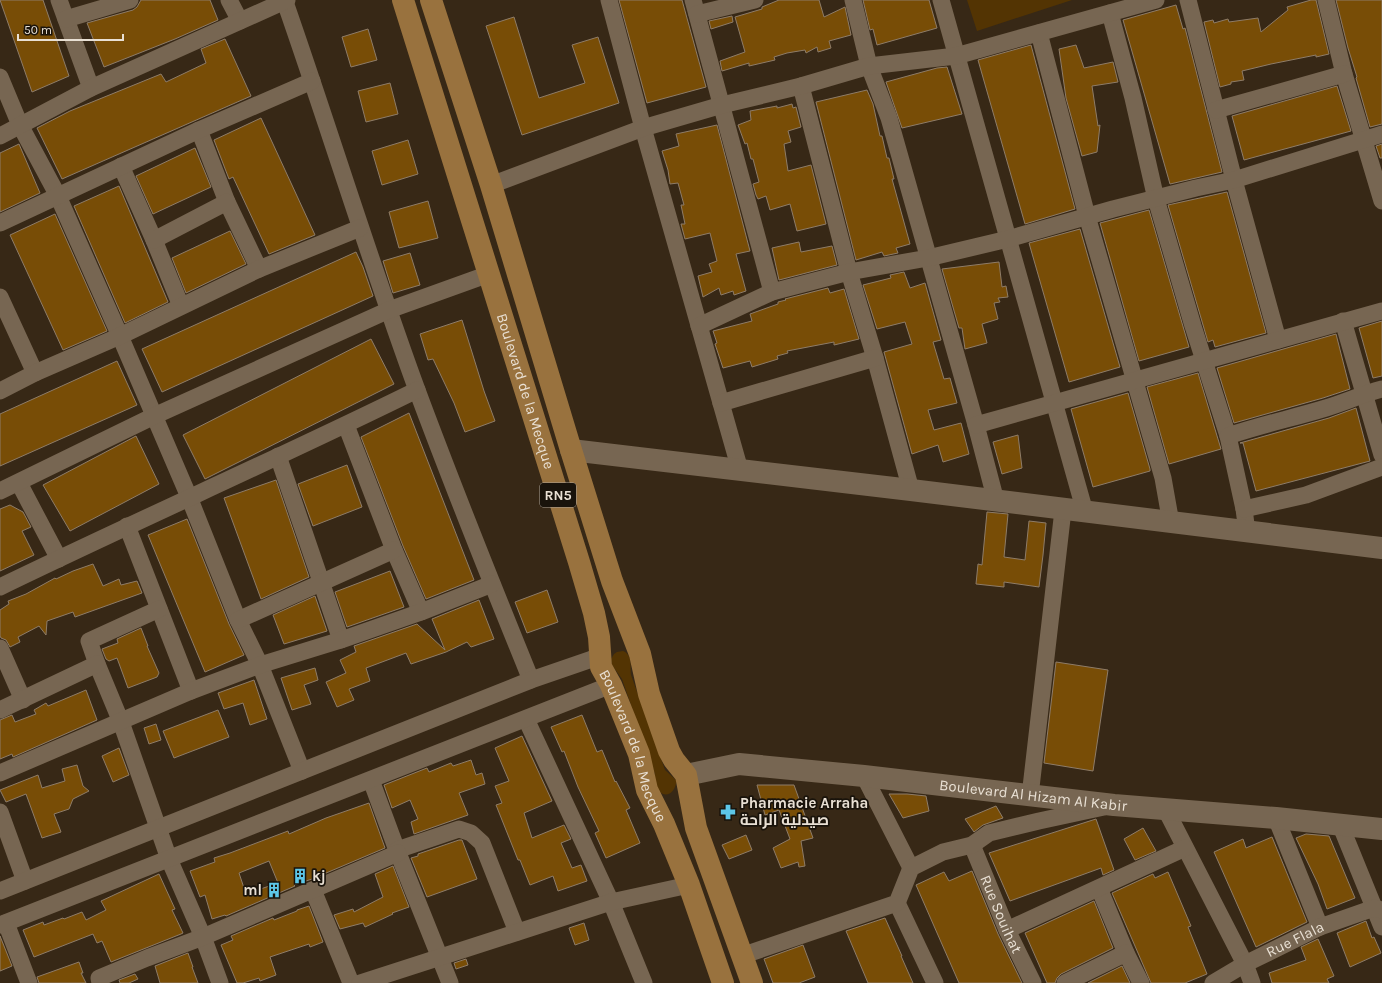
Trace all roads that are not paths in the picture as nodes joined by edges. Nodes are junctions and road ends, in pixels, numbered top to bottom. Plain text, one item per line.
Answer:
1 (59, 0) edge
2 (130, 0) edge
3 (229, 0) edge
4 (403, 0) edge
5 (431, 0) edge
6 (609, 0) edge
7 (755, 0) edge
8 (853, 0) edge
9 (941, 0) edge
10 (1156, 0) edge
11 (1188, 0) edge
12 (1326, 0) edge
13 (286, 1) edge
14 (695, 7) edge
15 (1110, 13) junction
16 (66, 19) junction
17 (240, 21) junction
18 (1039, 33) junction
19 (956, 56) junction
20 (869, 66) junction
21 (1344, 74) junction
22 (0, 77) edge
23 (312, 81) junction
24 (801, 86) junction
25 (91, 88) junction
26 (722, 105) junction
27 (1216, 110) junction
28 (20, 125) junction
29 (643, 128) junction
30 (199, 130) junction
31 (1382, 134) edge
32 (0, 136) edge
33 (1363, 139) junction
34 (121, 166) junction
35 (1234, 180) junction
36 (491, 185) junction
37 (58, 196) junction
38 (1156, 199) junction
39 (1382, 201) edge
40 (227, 202) junction
41 (1087, 216) junction
42 (0, 223) edge
43 (360, 228) junction
44 (1008, 238) junction
45 (154, 240) junction
46 (928, 258) junction
47 (259, 269) junction
48 (849, 272) junction
49 (489, 274) junction
50 (772, 292) junction
51 (0, 297) edge
52 (181, 306) junction
53 (389, 310) junction
54 (1382, 311) edge
55 (1343, 321) junction
56 (699, 326) junction
57 (120, 336) junction
58 (1278, 340) junction
59 (875, 358) junction
60 (1205, 361) junction
61 (35, 373) junction
62 (1134, 380) junction
63 (1382, 389) edge
64 (417, 390) junction
65 (0, 391) edge
66 (1365, 394) junction
67 (721, 403) junction
68 (1054, 403) junction
69 (154, 416) junction
70 (346, 425) junction
71 (976, 425) junction
72 (1228, 436) junction
73 (571, 450) junction
74 (1382, 455) edge
75 (278, 456) junction
76 (1382, 467) edge
77 (740, 470) junction
78 (19, 483) junction
79 (911, 490) junction
80 (0, 491) edge
81 (189, 497) junction
82 (996, 501) junction
83 (1244, 509) junction
84 (1063, 510) junction
85 (1085, 512) junction
86 (1171, 523) junction
87 (128, 526) junction
88 (1247, 532) junction
89 (1382, 548) edge
90 (394, 550) junction
91 (59, 559) junction
92 (321, 583) junction
93 (492, 584) junction
94 (0, 587) edge
95 (159, 609) junction
96 (421, 612) junction
97 (238, 620) junction
98 (341, 640) junction
99 (0, 648) edge
100 (600, 654) junction
101 (640, 654) junction
102 (97, 664) junction
103 (260, 665) junction
104 (531, 680) junction
105 (611, 685) junction
106 (191, 691) junction
107 (23, 700) junction
108 (0, 710) edge
109 (526, 719) junction
110 (121, 722) junction
111 (302, 771) junction
112 (0, 773) edge
113 (864, 776) junction
114 (371, 780) junction
115 (687, 780) junction
116 (650, 796) junction
117 (1030, 796) junction
118 (1114, 805) junction
119 (1166, 810) junction
120 (0, 812) edge
121 (1276, 818) junction
122 (1340, 824) junction
123 (158, 828) junction
124 (1382, 829) edge
125 (972, 845) junction
126 (1185, 848) junction
127 (397, 852) junction
128 (169, 859) junction
129 (911, 868) junction
130 (25, 881) junction
131 (689, 885) junction
132 (1099, 888) junction
133 (313, 890) junction
134 (0, 891) edge
135 (611, 902) junction
136 (897, 903) junction
137 (1378, 909) edge
138 (3, 924) edge
139 (1320, 927) junction
140 (1382, 927) edge
141 (1007, 930) junction
142 (517, 932) junction
143 (203, 937) junction
144 (1126, 954) junction
145 (741, 956) junction
146 (440, 957) junction
147 (1245, 964) junction
148 (640, 982) edge
149 (29, 983) edge
150 (100, 983) edge
151 (220, 983) edge
152 (351, 983) edge
153 (360, 983) edge
154 (450, 983) edge
155 (723, 983) edge
156 (752, 983) edge
157 (935, 983) edge
158 (1033, 983) edge
159 (1066, 983) edge
160 (1141, 983) edge
161 (1214, 983) edge
162 (1252, 983) edge

1 - 16 street
2 - 16 street
3 - 17 street
4 - 49 main road, Boulevard de la Mecque / RN5
5 - 36 main road, Boulevard de la Mecque / RN5
6 - 29 street
7 - 14 street
8 - 20 street
9 - 19 street
10 - 15 street
11 - 27 street
12 - 21 street
13 - 17 street
13 - 23 street
14 - 26 street
15 - 18 street
15 - 38 street
16 - 25 street
17 - 25 street
18 - 19 street
18 - 41 street
19 - 20 street
19 - 44 street
20 - 24 street
20 - 46 street
21 - 27 street
21 - 33 street
22 - 28 street
23 - 30 street
23 - 43 street
24 - 26 street
24 - 48 street
25 - 28 street
26 - 29 street
26 - 50 street
27 - 35 street
28 - 32 street
28 - 37 street
29 - 36 street
29 - 56 street
30 - 34 street
30 - 40 street
31 - 33 street
33 - 35 street
33 - 39 street
34 - 37 street
34 - 45 street
35 - 38 street
35 - 58 street
36 - 73 main road, Boulevard de la Mecque / RN5
37 - 42 street
37 - 57 street
38 - 41 street
38 - 60 street
40 - 45 street
40 - 47 street
41 - 44 street
41 - 62 street
43 - 47 street
43 - 53 street
44 - 46 street
44 - 68 street
45 - 52 street
46 - 48 street
46 - 71 street
47 - 52 street
48 - 50 street
48 - 59 street
49 - 53 street
49 - 100 main road, Boulevard de la Mecque / RN5
50 - 56 street
51 - 61 street
52 - 57 street
53 - 64 street
53 - 69 street
54 - 55 street
55 - 58 street
55 - 66 street
56 - 67 street
57 - 61 street
57 - 69 street
58 - 60 street
59 - 67 street
59 - 79 street
60 - 62 street
60 - 72 street
61 - 65 street
62 - 68 street
62 - 86 street
63 - 66 street
64 - 70 street
64 - 93 street
66 - 72 street
66 - 74 street
67 - 77 street
68 - 71 street
68 - 85 street
69 - 78 street
69 - 81 street
70 - 75 street
70 - 90 street
71 - 82 street
72 - 83 street
73 - 77 street
73 - 101 main road, Boulevard de la Mecque / RN5
75 - 81 street
75 - 92 street
76 - 83 street
77 - 79 street
78 - 80 street
78 - 91 street
79 - 82 street
81 - 87 street
81 - 97 street
82 - 84 street
83 - 88 street
84 - 85 street
84 - 117 street
85 - 86 street
86 - 88 street
87 - 91 street
87 - 95 street
88 - 89 street
90 - 92 street
90 - 96 street
91 - 94 street
92 - 97 street
92 - 98 street
93 - 96 street
93 - 104 street
95 - 102 street
95 - 106 street
96 - 98 street
97 - 103 street
98 - 103 street
99 - 107 street
100 - 101 main road
100 - 104 street
100 - 105 main road, Boulevard de la Mecque / RN5
101 - 115 main road, Boulevard de la Mecque / RN5
102 - 107 street
102 - 110 street
103 - 106 street
103 - 111 street
104 - 111 street
105 - 109 street
105 - 116 main road, Boulevard de la Mecque / RN5
106 - 110 street
107 - 108 street
109 - 114 street
109 - 135 street
110 - 112 street
110 - 123 street
111 - 123 street
113 - 115 street, Boulevard Al Hizam Al Kabir
113 - 117 street, Boulevard Al Hizam Al Kabir
113 - 129 street
114 - 127 street
114 - 128 street
115 - 116 main road
115 - 145 main road, Boulevard de la Mecque / RN5
116 - 131 main road, Boulevard de la Mecque / RN5
117 - 118 street, Boulevard Al Hizam Al Kabir
118 - 119 street, Boulevard Al Hizam Al Kabir
118 - 125 street
119 - 121 street, Boulevard Al Hizam Al Kabir
119 - 126 street
120 - 130 street
121 - 122 street, Boulevard Al Hizam Al Kabir
121 - 139 street
122 - 124 street, Boulevard Al Hizam Al Kabir
122 - 137 street
123 - 128 street
123 - 130 street
125 - 129 street
125 - 141 street, Rue Souihat
126 - 132 street
126 - 147 street
127 - 133 street
127 - 142 street
127 - 146 street
128 - 138 street
128 - 143 street
129 - 136 street
130 - 134 street
131 - 135 street
131 - 155 main road, Boulevard de la Mecque / RN5
132 - 141 street
132 - 144 street
133 - 143 street
133 - 152 street
135 - 142 street
135 - 148 street
136 - 145 street
136 - 157 street
137 - 139 street, Rue Flala
137 - 140 street
138 - 149 street
139 - 147 street, Rue Flala
141 - 158 street, Rue Souihat
142 - 146 street
143 - 150 street
143 - 151 street
144 - 159 street
144 - 160 street
145 - 156 main road, Boulevard de la Mecque / RN5
146 - 153 street
146 - 154 street
147 - 161 street, Rue Flala
147 - 162 street

